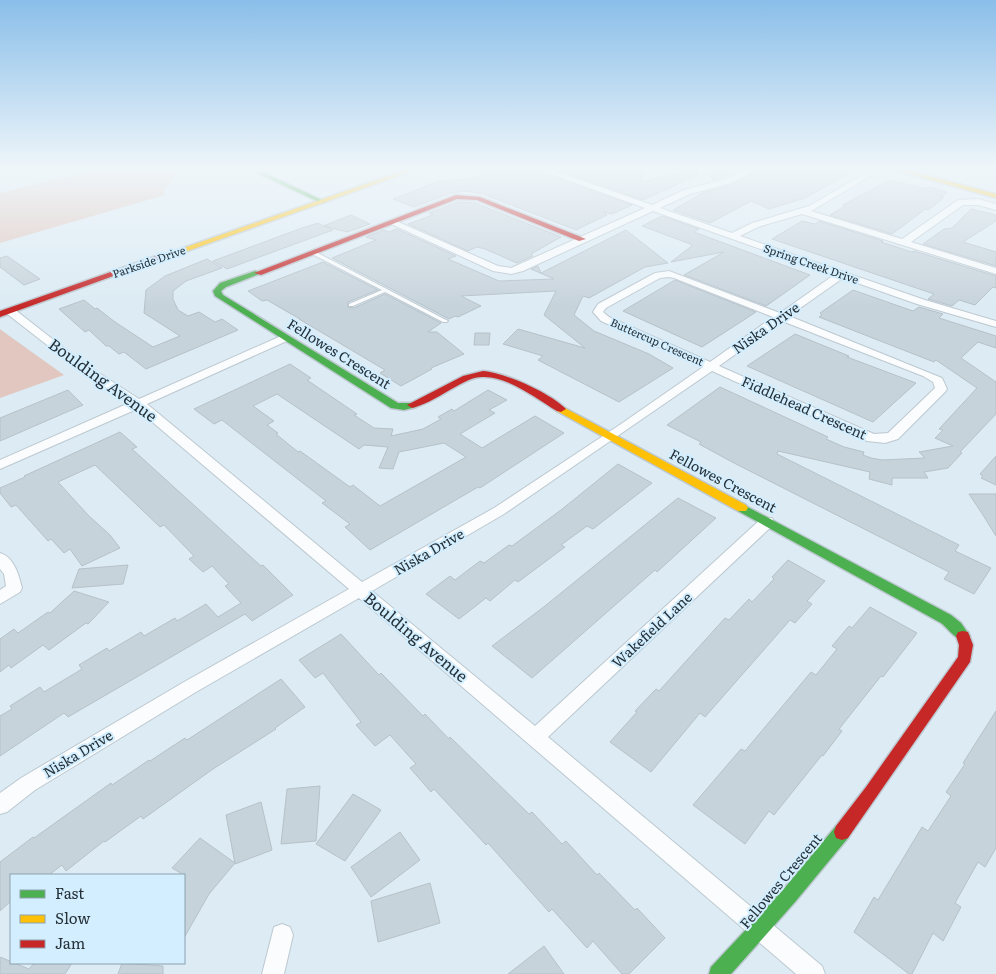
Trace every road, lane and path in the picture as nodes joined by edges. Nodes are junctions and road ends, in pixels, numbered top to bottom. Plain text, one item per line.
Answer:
1 (284, 215) edge
2 (407, 215) edge
3 (522, 215) edge
4 (635, 215) edge
5 (674, 215) edge
6 (790, 215) edge
7 (813, 215) edge
8 (942, 215) edge
9 (390, 222) junction
10 (733, 236) junction
11 (582, 239) junction
12 (903, 243) junction
13 (312, 252) junction
14 (996, 271) edge
15 (842, 274) junction
16 (386, 290) junction
17 (351, 305) dead end
18 (5, 312) edge
19 (782, 317) junction
20 (445, 321) dead end
21 (994, 321) edge
22 (286, 338) junction
23 (710, 366) junction
24 (137, 404) junction
25 (610, 436) junction
26 (0, 465) edge
27 (768, 522) junction
28 (0, 558) edge
29 (361, 591) junction
30 (0, 598) edge
31 (536, 737) junction
32 (0, 805) edge
33 (761, 928) junction
34 (282, 935) dead end
35 (273, 974) edge
36 (718, 974) edge
37 (814, 974) edge

1 - 18 street, Parkside Drive
2 - 9 street
3 - 11 street
4 - 11 street
5 - 10 street, Spring Creek Drive
6 - 10 street
7 - 12 street
8 - 12 street
9 - 11 street
9 - 13 street, Fellowes Crescent
10 - 15 street, Spring Creek Drive
12 - 14 street
13 - 16 lane
13 - 22 street, Fellowes Crescent
15 - 19 street, Niska Drive
15 - 21 street, Spring Creek Drive
16 - 17 lane
16 - 20 lane
18 - 24 street, Boulding Avenue
19 - 23 street, Niska Drive
19 - 23 street, Buttercup Crescent
19 - 23 street, Fiddlehead Crescent
22 - 24 street
22 - 25 street, Fellowes Crescent
23 - 25 street, Niska Drive
24 - 26 street
24 - 29 street, Boulding Avenue
25 - 27 street, Fellowes Crescent
25 - 29 street, Niska Drive
27 - 31 street, Wakefield Lane
27 - 33 street, Fellowes Crescent
28 - 30 street
29 - 31 street, Boulding Avenue
29 - 32 street, Niska Drive
31 - 33 street, Boulding Avenue
33 - 36 street, Fellowes Crescent
33 - 37 street, Boulding Avenue
34 - 35 street

